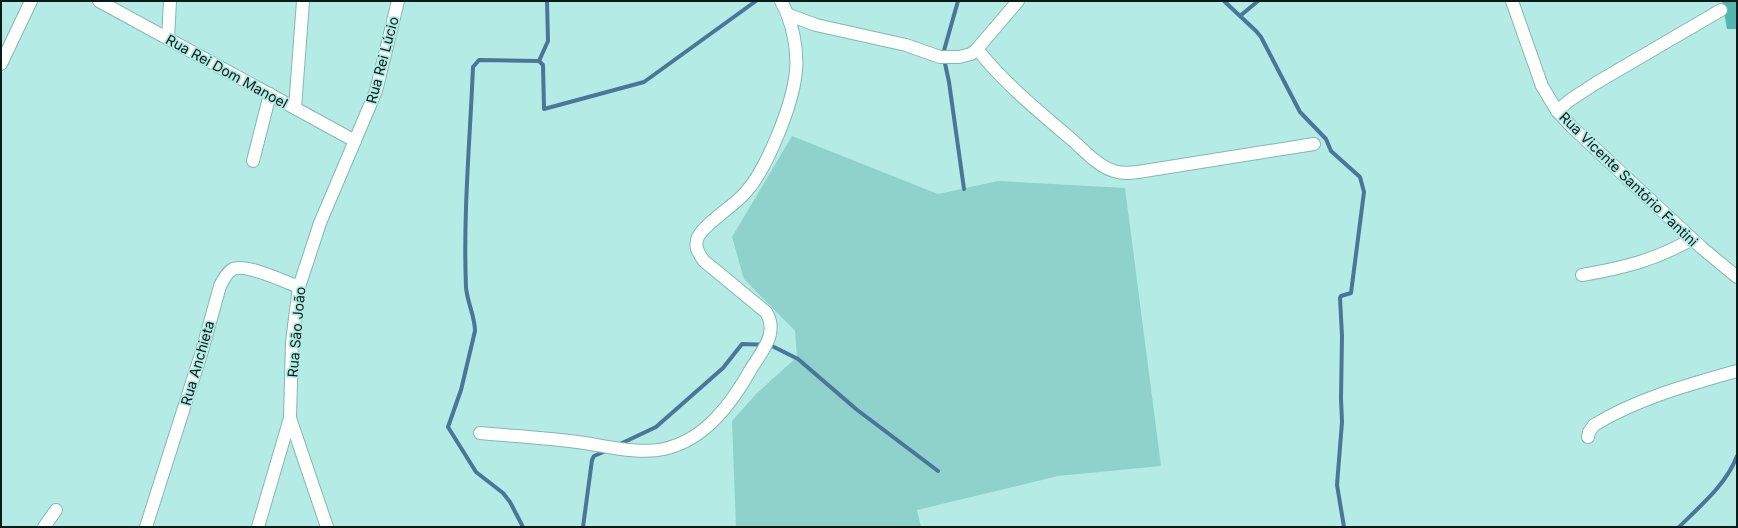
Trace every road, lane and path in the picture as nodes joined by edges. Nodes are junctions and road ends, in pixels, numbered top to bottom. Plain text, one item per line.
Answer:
1 (31, 1) edge
2 (99, 1) edge
3 (170, 1) edge
4 (303, 1) edge
5 (398, 1) edge
6 (781, 1) edge
7 (1018, 1) edge
8 (1512, 1) edge
9 (1721, 10) dead end
10 (789, 15) junction
11 (168, 39) junction
12 (977, 49) junction
13 (1, 64) edge
14 (270, 94) junction
15 (294, 108) junction
16 (1558, 110) junction
17 (355, 141) junction
18 (1314, 144) dead end
19 (253, 161) dead end
20 (1692, 239) junction
21 (1582, 275) dead end
22 (1737, 278) edge
23 (299, 287) junction
24 (1737, 371) edge
25 (290, 418) junction
26 (480, 433) dead end
27 (1588, 438) dead end
28 (56, 510) dead end
29 (44, 527) edge
30 (146, 527) edge
31 (258, 527) edge
32 (327, 527) edge

1 - 13 street
2 - 11 street, Rua Rei Dom Manoel
3 - 11 street
4 - 15 street
5 - 17 street, Rua Rei Lúcio
6 - 10 street
7 - 12 street
8 - 16 street, Rua Vicente Santório Fantini
9 - 16 street
10 - 12 street
10 - 26 street
11 - 14 street, Rua Rei Dom Manoel
12 - 18 street
14 - 15 street, Rua Rei Dom Manoel
14 - 19 street
15 - 17 street, Rua Rei Dom Manoel
16 - 20 street, Rua Vicente Santório Fantini
17 - 23 street, Rua São João
20 - 21 street
20 - 22 street, Rua Vicente Santório Fantini
23 - 25 street, Rua São João
23 - 30 street, Rua Anchieta
24 - 27 street
25 - 31 street
25 - 32 street, Rua São João
28 - 29 street

